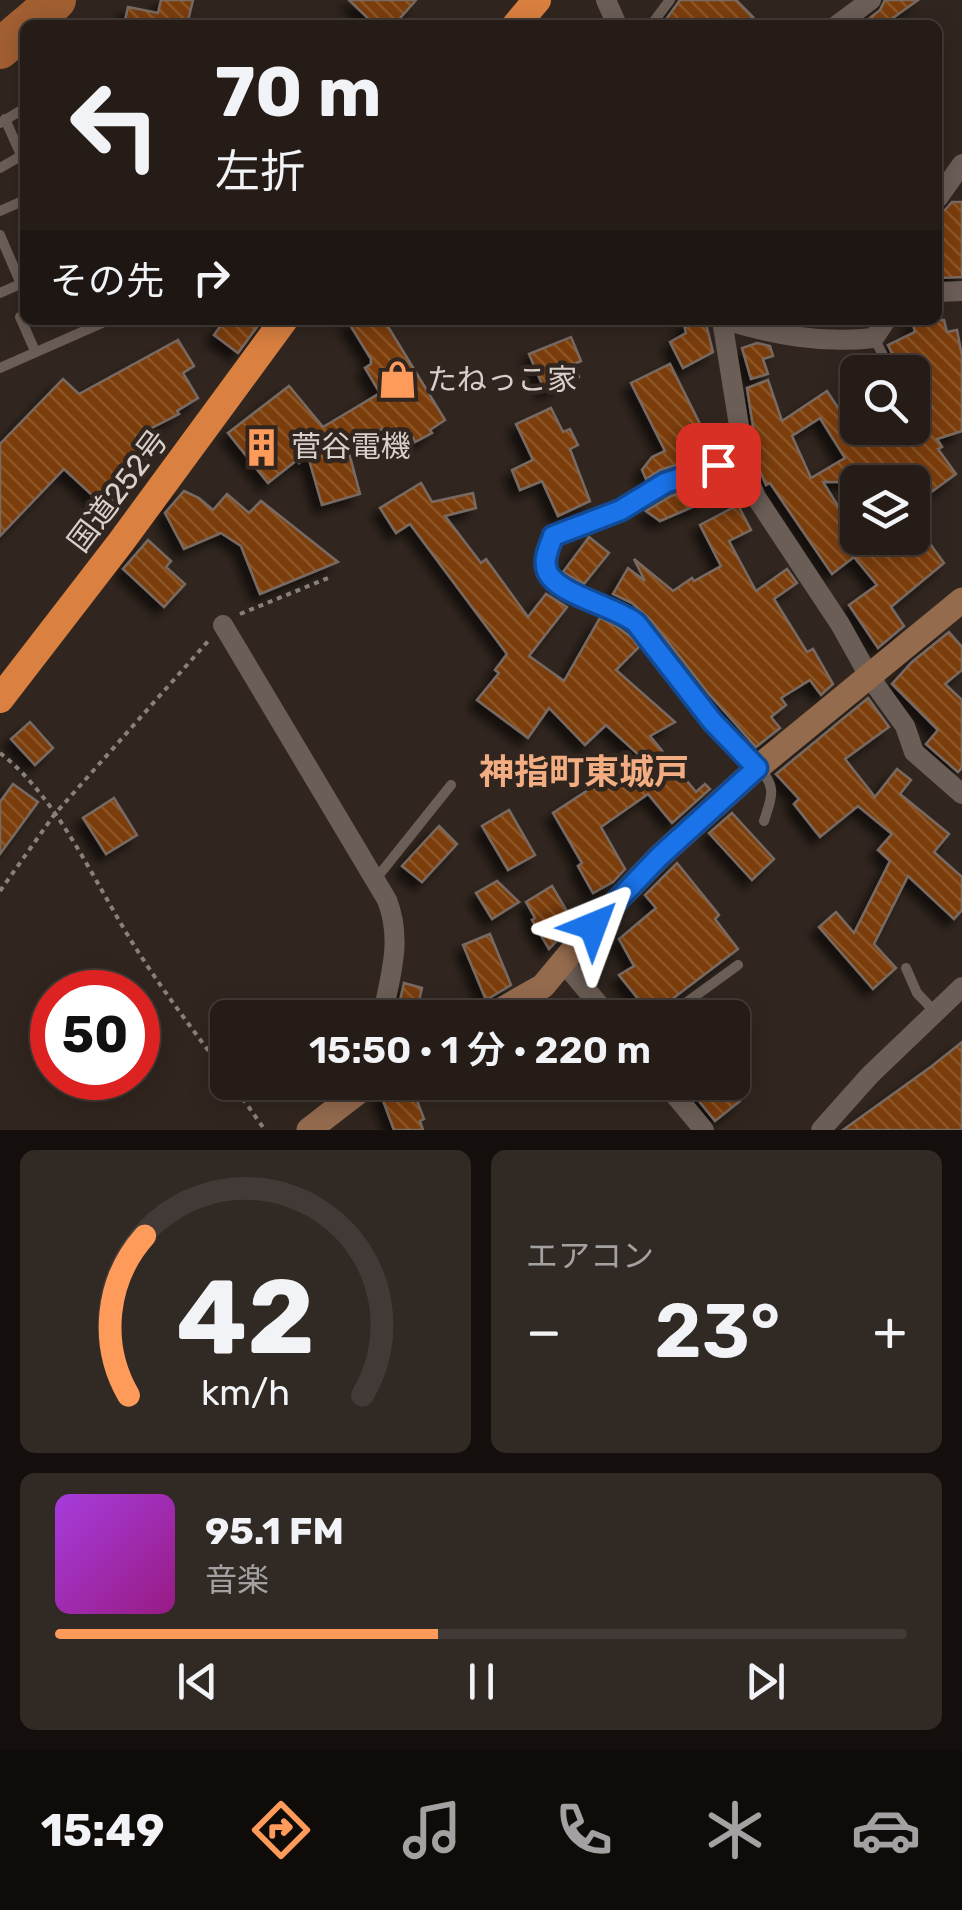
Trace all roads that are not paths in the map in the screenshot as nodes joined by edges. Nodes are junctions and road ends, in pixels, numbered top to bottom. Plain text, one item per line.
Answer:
1 (537, 0) edge
2 (670, 0) edge
3 (871, 0) edge
4 (520, 20) edge
5 (655, 20) edge
6 (844, 20) edge
7 (3, 121) edge
8 (20, 142) edge
9 (962, 164) edge
10 (942, 192) edge
11 (0, 236) edge
12 (5, 262) edge
13 (23, 325) edge
14 (92, 325) edge
15 (280, 325) edge
16 (725, 325) edge
17 (741, 325) edge
18 (880, 329) edge
19 (35, 352) junction
20 (887, 355) edge
21 (0, 368) edge
22 (744, 456) junction
23 (962, 600) edge
24 (223, 625) road end
25 (869, 676) junction
26 (0, 698) edge
27 (757, 768) junction
28 (451, 785) dead end
29 (962, 794) edge
30 (764, 821) dead end
31 (375, 880) junction
32 (564, 963) junction
33 (738, 965) dead end
34 (906, 968) dead end
35 (962, 987) edge
36 (386, 1000) edge
37 (519, 1000) edge
38 (595, 1000) edge
39 (690, 1000) edge
40 (936, 1012) junction
41 (348, 1100) edge
42 (679, 1100) edge
43 (309, 1130) edge
44 (704, 1130) edge
45 (820, 1130) edge

1 - 4 highway
2 - 5 lane
3 - 6 street
7 - 8 lane
9 - 10 street
11 - 12 lane
13 - 19 lane
14 - 19 lane
15 - 26 highway, 国道252号
16 - 22 street
17 - 18 street
18 - 20 lane
19 - 21 lane
22 - 25 street
22 - 27 street
23 - 25 main road
24 - 31 street
25 - 27 main road
25 - 29 street
27 - 30 lane
27 - 32 main road
28 - 31 lane
31 - 36 street
32 - 37 main road
32 - 38 street
33 - 39 lane
34 - 40 lane
35 - 40 street
40 - 45 street
41 - 43 main road
42 - 44 street

